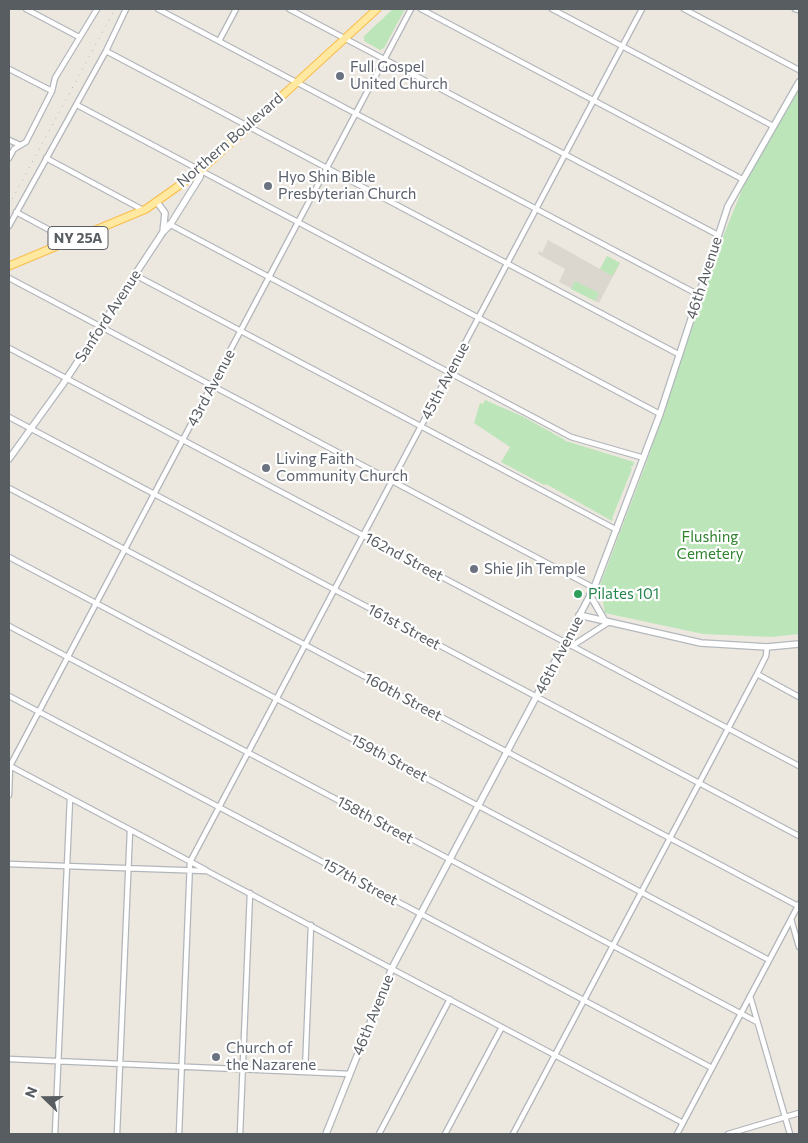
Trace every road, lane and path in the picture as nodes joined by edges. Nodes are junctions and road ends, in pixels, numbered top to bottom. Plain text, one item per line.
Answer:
1 (26, 9) edge
2 (96, 9) edge
3 (126, 9) edge
4 (158, 9) edge
5 (236, 9) edge
6 (289, 9) edge
7 (377, 9) edge
8 (411, 9) edge
9 (421, 9) edge
10 (552, 9) edge
11 (642, 9) edge
12 (684, 9) edge
13 (795, 9) edge
14 (799, 10) edge
15 (79, 37) junction
16 (345, 38) junction
17 (219, 41) junction
18 (623, 46) junction
19 (106, 51) junction
20 (385, 60) junction
21 (9, 69) edge
22 (799, 70) edge
23 (296, 82) junction
24 (799, 82) edge
25 (52, 92) junction
26 (594, 101) junction
27 (77, 105) junction
28 (356, 114) junction
29 (248, 126) junction
30 (773, 126) junction
31 (9, 140) edge
32 (20, 145) junction
33 (565, 155) junction
34 (9, 158) edge
35 (46, 158) junction
36 (327, 168) junction
37 (201, 170) junction
38 (742, 179) junction
39 (156, 202) junction
40 (145, 209) junction
41 (536, 209) junction
42 (16, 212) junction
43 (298, 223) junction
44 (167, 224) junction
45 (9, 226) edge
46 (718, 235) junction
47 (61, 244) junction
48 (507, 264) junction
49 (9, 266) edge
50 (135, 275) junction
51 (270, 277) junction
52 (9, 278) edge
53 (699, 295) junction
54 (478, 318) junction
55 (101, 327) junction
56 (241, 331) junction
57 (9, 348) edge
58 (680, 355) junction
59 (450, 372) junction
60 (66, 379) junction
61 (212, 386) junction
62 (660, 414) junction
63 (9, 417) edge
64 (421, 427) junction
65 (30, 429) junction
66 (183, 440) junction
67 (644, 458) junction
68 (9, 459) edge
69 (392, 481) junction
70 (9, 488) edge
71 (154, 494) junction
72 (617, 530) junction
73 (363, 536) junction
74 (126, 549) junction
75 (9, 557) edge
76 (594, 588) junction
77 (334, 590) junction
78 (590, 595) junction
79 (97, 604) junction
80 (579, 615) junction
81 (607, 621) junction
82 (9, 626) edge
83 (565, 643) junction
84 (306, 644) junction
85 (799, 644) edge
86 (572, 646) junction
87 (767, 647) junction
88 (68, 658) junction
89 (757, 674) junction
90 (9, 696) edge
91 (536, 697) junction
92 (799, 697) edge
93 (277, 699) junction
94 (39, 712) junction
95 (728, 729) junction
96 (507, 752) junction
97 (248, 753) junction
98 (10, 766) edge
99 (799, 766) edge
100 (699, 784) junction
101 (9, 795) edge
102 (70, 798) junction
103 (478, 806) junction
104 (219, 807) junction
105 (130, 830) junction
106 (799, 836) edge
107 (670, 838) junction
108 (450, 860) junction
109 (190, 862) junction
110 (9, 864) edge
111 (67, 866) junction
112 (128, 869) junction
113 (190, 870) junction
114 (207, 871) junction
115 (642, 892) junction
116 (250, 893) junction
117 (799, 904) edge
118 (421, 914) junction
119 (791, 919) junction
120 (311, 925) junction
121 (613, 946) junction
122 (799, 948) edge
123 (769, 960) junction
124 (392, 968) junction
125 (750, 996) junction
126 (450, 999) junction
127 (584, 1000) junction
128 (740, 1014) junction
129 (757, 1022) junction
130 (502, 1027) junction
131 (556, 1055) junction
132 (9, 1059) edge
133 (58, 1062) junction
134 (120, 1064) junction
135 (182, 1067) junction
136 (712, 1068) junction
137 (243, 1070) junction
138 (304, 1072) junction
139 (350, 1074) junction
140 (799, 1113) edge
141 (785, 1118) junction
142 (683, 1122) junction
143 (55, 1134) edge
144 (117, 1134) edge
145 (179, 1134) edge
146 (240, 1134) edge
147 (326, 1134) edge
148 (379, 1134) edge
149 (445, 1134) edge
150 (514, 1134) edge
151 (677, 1134) edge
152 (728, 1134) edge
153 (790, 1134) edge

1 - 15 street
2 - 15 street
3 - 19 street
4 - 17 street
5 - 17 street
6 - 16 street
7 - 16 main road, Northern Boulevard
8 - 20 street, 43rd Avenue
9 - 26 street
10 - 18 street
11 - 18 street, 45th Avenue
12 - 22 street
13 - 14 street
15 - 25 street
16 - 20 street
16 - 23 main road, Northern Boulevard
17 - 23 street
18 - 26 street, 45th Avenue
18 - 30 street
19 - 27 street
19 - 29 street
20 - 28 street, 43rd Avenue
20 - 33 street
21 - 25 street
23 - 28 street
23 - 29 main road, Northern Boulevard
24 - 30 street, 46th Avenue
25 - 32 street
26 - 33 street, 45th Avenue
26 - 38 street
27 - 35 street
27 - 37 street
28 - 36 street, 43rd Avenue
28 - 41 street
29 - 36 street
29 - 37 main road, Northern Boulevard
30 - 38 street, 46th Avenue
31 - 32 street
32 - 34 street
33 - 41 street, 45th Avenue
33 - 46 street
35 - 40 street
35 - 42 street
36 - 43 street, 43rd Avenue
36 - 48 street
37 - 39 main road, Northern Boulevard
37 - 43 street
37 - 44 street, Sanford Avenue
38 - 46 street, 46th Avenue
39 - 40 main road, Northern Boulevard
39 - 44 street
40 - 47 main road, Northern Boulevard / NY 25A
41 - 48 street, 45th Avenue
41 - 53 street
42 - 45 street
42 - 47 street
43 - 51 street, 43rd Avenue
43 - 54 street
44 - 50 street, Sanford Avenue
44 - 51 street
46 - 53 street, 46th Avenue
47 - 49 main road, Northern Boulevard / NY 25A
48 - 54 street, 45th Avenue
48 - 58 street
50 - 55 street, Sanford Avenue
50 - 56 street
51 - 56 street, 43rd Avenue
51 - 59 street
52 - 55 street
53 - 58 street, 46th Avenue
54 - 59 street, 45th Avenue
54 - 62 street
55 - 60 street, Sanford Avenue
55 - 61 street
56 - 61 street, 43rd Avenue
56 - 64 street
57 - 60 street, 162nd Street
58 - 62 street, 46th Avenue
59 - 64 street, 45th Avenue
59 - 67 street
60 - 65 street, Sanford Avenue
60 - 66 street, 162nd Street
61 - 66 street, 43rd Avenue
61 - 69 street
62 - 67 street, 46th Avenue
63 - 65 street, 161st Street
64 - 69 street, 45th Avenue
64 - 72 street
65 - 68 street, Sanford Avenue
65 - 71 street, 161st Street
66 - 71 street, 43rd Avenue
66 - 73 street, 162nd Street
67 - 72 street, 46th Avenue
69 - 73 street, 45th Avenue
69 - 76 street
70 - 74 street, 160th Street
71 - 74 street, 43rd Avenue
71 - 77 street, 161st Street
72 - 76 street, 46th Avenue
73 - 77 street, 45th Avenue
73 - 83 street, 162nd Street
74 - 79 street, 43rd Avenue
74 - 84 street, 160th Street
75 - 79 street, 159th Street
76 - 78 street, 46th Avenue
77 - 84 street, 45th Avenue
77 - 91 street, 161st Street
78 - 80 street, 46th Avenue
78 - 81 street
79 - 88 street, 43rd Avenue
79 - 93 street, 159th Street
80 - 81 street
80 - 83 street, 46th Avenue
81 - 86 street
81 - 87 street
82 - 88 street, 158th Street
83 - 86 street, 162nd Street
83 - 91 street, 46th Avenue
84 - 93 street, 45th Avenue
84 - 96 street, 160th Street
85 - 87 street
86 - 95 street, 162nd Street
87 - 89 street
88 - 94 street, 43rd Avenue
88 - 97 street, 158th Street
89 - 92 street
89 - 95 street
90 - 94 street, 157th Street
91 - 96 street, 46th Avenue
91 - 100 street, 161st Street
93 - 97 street, 45th Avenue
93 - 103 street, 159th Street
94 - 98 street, 43rd Avenue
94 - 104 street, 157th Street
95 - 99 street, 162nd Street
95 - 100 street
96 - 103 street, 46th Avenue
96 - 107 street, 160th Street
97 - 104 street, 45th Avenue
97 - 108 street, 158th Street
98 - 101 street
98 - 102 street
100 - 106 street, 161st Street
100 - 107 street
102 - 105 street
102 - 111 street
103 - 108 street, 46th Avenue
103 - 115 street, 159th Street
104 - 109 street, 45th Avenue
104 - 118 street, 157th Street
105 - 109 street
105 - 112 street
107 - 115 street
107 - 117 street, 160th Street
108 - 118 street, 46th Avenue
108 - 121 street, 158th Street
109 - 113 street
109 - 114 street
110 - 111 street
111 - 112 street
111 - 133 street
112 - 113 street
112 - 134 street
113 - 114 street
113 - 135 street
114 - 116 street
115 - 121 street
115 - 123 street, 159th Street
116 - 120 street
116 - 137 street
117 - 119 street
118 - 124 street, 46th Avenue
118 - 127 street, 157th Street
119 - 122 street
119 - 123 street
120 - 124 street
120 - 138 street
121 - 127 street
121 - 128 street, 158th Street
123 - 125 street
124 - 126 street
124 - 139 street, 46th Avenue
125 - 128 street
125 - 129 street
126 - 130 street
126 - 148 street
127 - 131 street
127 - 136 street, 157th Street
128 - 129 street, 158th Street
128 - 136 street
129 - 141 street
130 - 131 street
130 - 149 street
131 - 142 street
131 - 150 street
132 - 133 street
133 - 134 street
133 - 143 street
134 - 135 street
134 - 144 street
135 - 137 street
135 - 145 street
136 - 142 street
137 - 138 street
137 - 146 street
138 - 139 street
139 - 147 street, 46th Avenue
140 - 141 street
141 - 152 street
141 - 153 street
142 - 151 street

